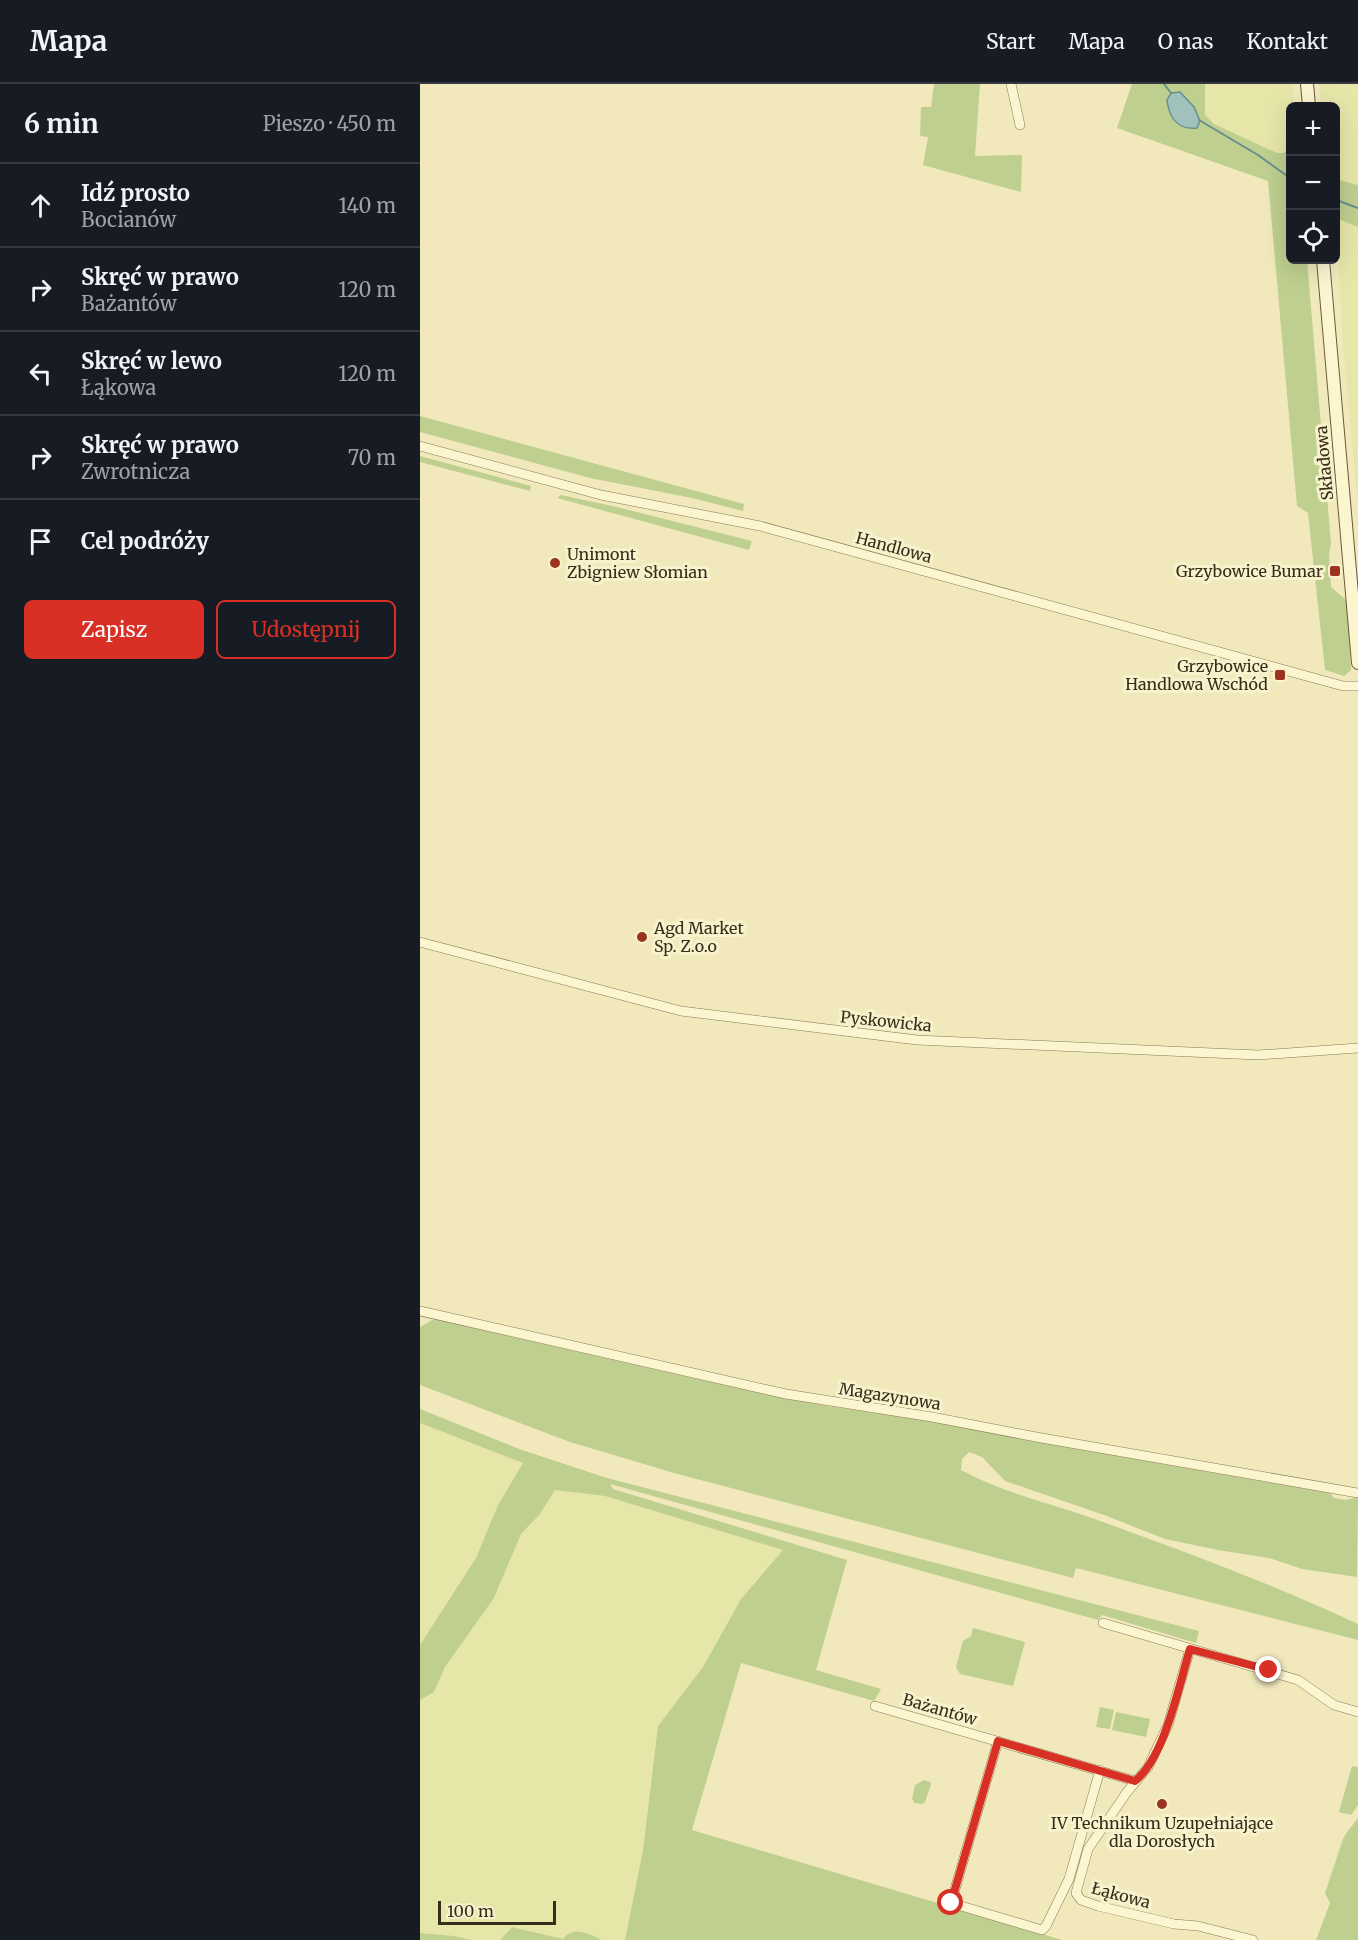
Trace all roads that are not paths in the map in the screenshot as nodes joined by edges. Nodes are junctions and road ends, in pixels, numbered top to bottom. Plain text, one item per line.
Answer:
1 (1011, 84) edge
2 (1307, 84) edge
3 (1309, 102) edge
4 (1020, 125) dead end
5 (1323, 264) edge
6 (420, 446) edge
7 (1358, 663) edge
8 (1358, 686) edge
9 (420, 942) edge
10 (1358, 1048) edge
11 (420, 1311) edge
12 (1358, 1494) edge
13 (1103, 1623) dead end
14 (1190, 1649) junction
15 (875, 1706) dead end
16 (1358, 1712) edge
17 (998, 1741) junction
18 (1100, 1770) junction
19 (1135, 1781) junction
20 (1252, 1940) edge

1 - 4 street
2 - 3 main road
5 - 7 main road, Składowa
6 - 8 street, Handlowa
9 - 10 street, Pyskowicka
11 - 12 street, Magazynowa
13 - 14 street
14 - 16 street
14 - 19 street, Łąkowa
15 - 17 street, Bażantów
17 - 18 street, Bażantów
17 - 18 street
18 - 19 street, Bażantów
19 - 20 street, Łąkowa

